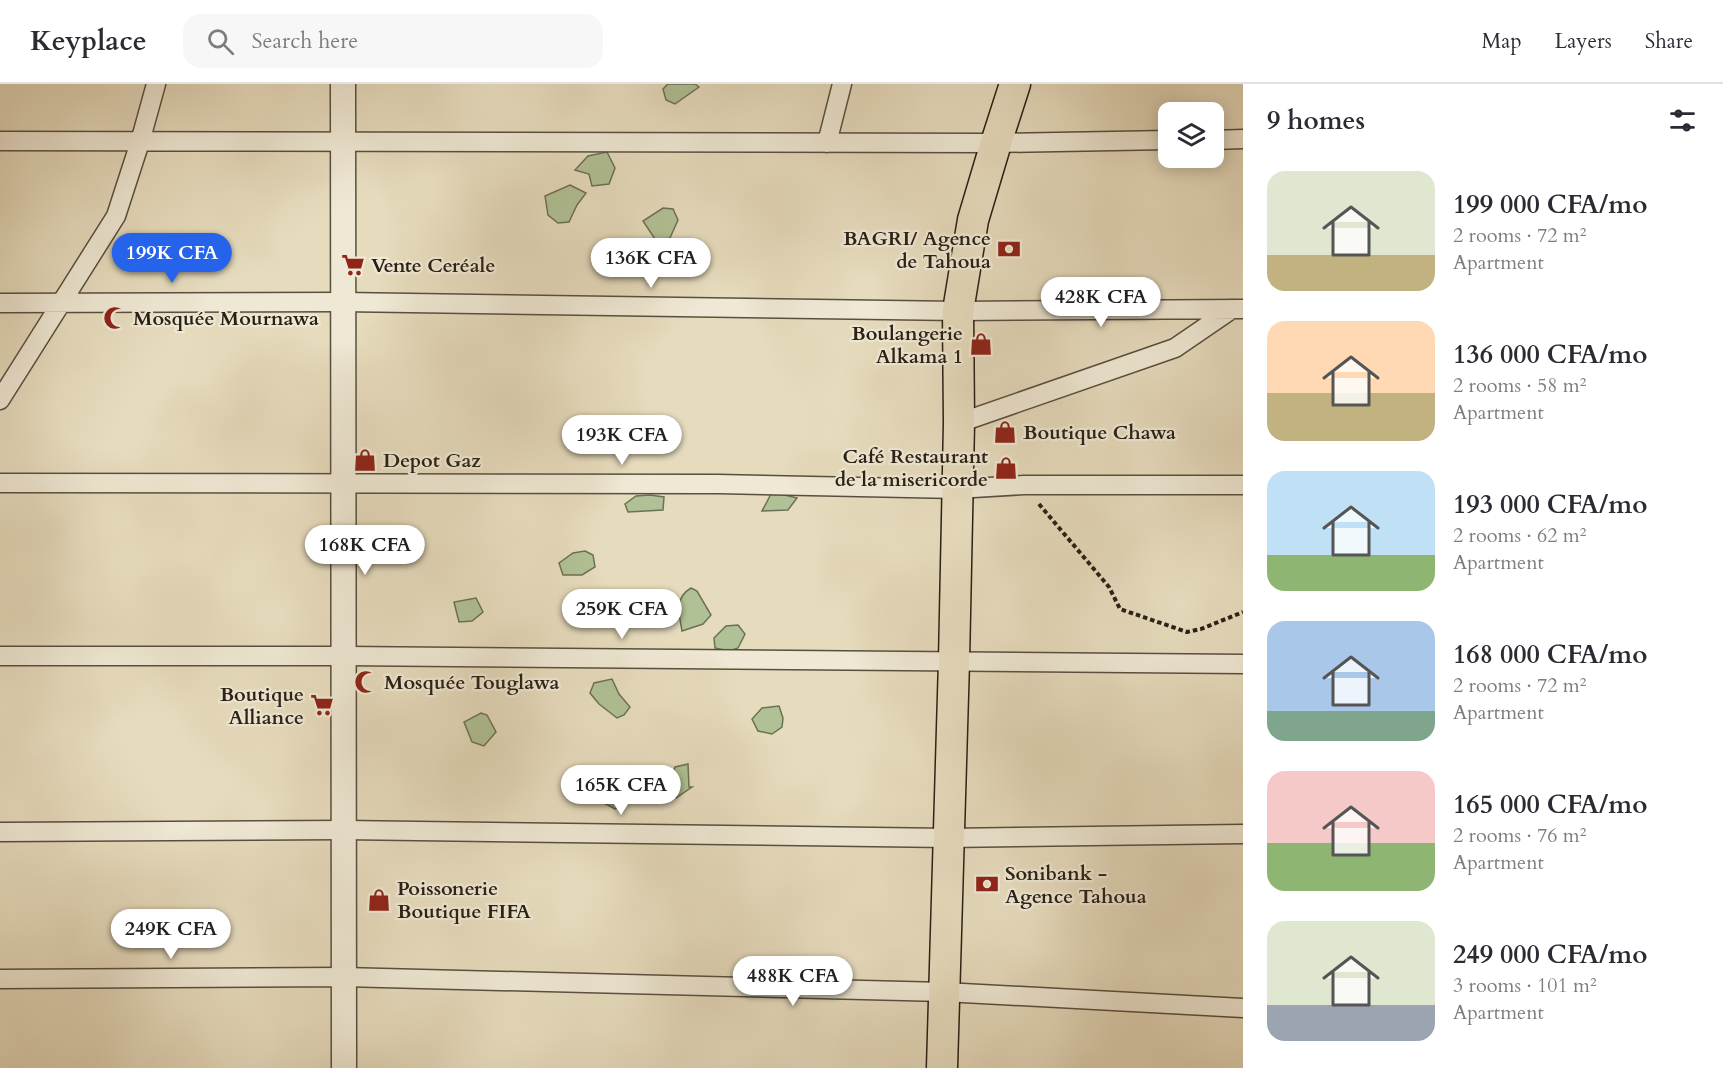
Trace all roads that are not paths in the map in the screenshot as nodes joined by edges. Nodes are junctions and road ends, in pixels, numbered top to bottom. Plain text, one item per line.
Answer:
1 (156, 84) edge
2 (343, 84) edge
3 (842, 84) edge
4 (1015, 84) edge
5 (1243, 139) edge
6 (1158, 140) edge
7 (1224, 140) edge
8 (0, 141) edge
9 (140, 142) junction
10 (343, 142) junction
11 (827, 143) junction
12 (996, 143) junction
13 (343, 302) junction
14 (0, 303) edge
15 (63, 303) junction
16 (1237, 309) edge
17 (958, 311) junction
18 (0, 400) edge
19 (959, 423) junction
20 (0, 483) edge
21 (344, 484) junction
22 (1243, 485) edge
23 (957, 489) junction
24 (0, 656) edge
25 (344, 656) junction
26 (954, 661) junction
27 (1243, 664) edge
28 (344, 830) junction
29 (0, 832) edge
30 (1243, 834) edge
31 (948, 838) junction
32 (343, 977) junction
33 (0, 979) edge
34 (944, 992) junction
35 (1243, 1008) edge
36 (344, 1068) edge
37 (942, 1068) edge

1 - 9 street
2 - 10 street
3 - 11 street
4 - 12 main road
5 - 7 street
6 - 12 street
8 - 9 street
9 - 10 street
9 - 15 street
10 - 11 street
10 - 13 street
11 - 12 street
12 - 17 main road
13 - 15 street
13 - 17 street
13 - 21 street
14 - 15 street
15 - 18 street
16 - 17 street
16 - 19 street
17 - 19 main road
19 - 23 main road
20 - 21 street
21 - 23 street
21 - 25 street
22 - 23 street
23 - 26 main road
24 - 25 street
25 - 26 street
25 - 28 street
26 - 27 street
26 - 31 main road
28 - 29 street
28 - 31 street
28 - 32 street
30 - 31 street
31 - 34 main road
32 - 33 street
32 - 34 street
32 - 36 street
34 - 35 street
34 - 37 main road

